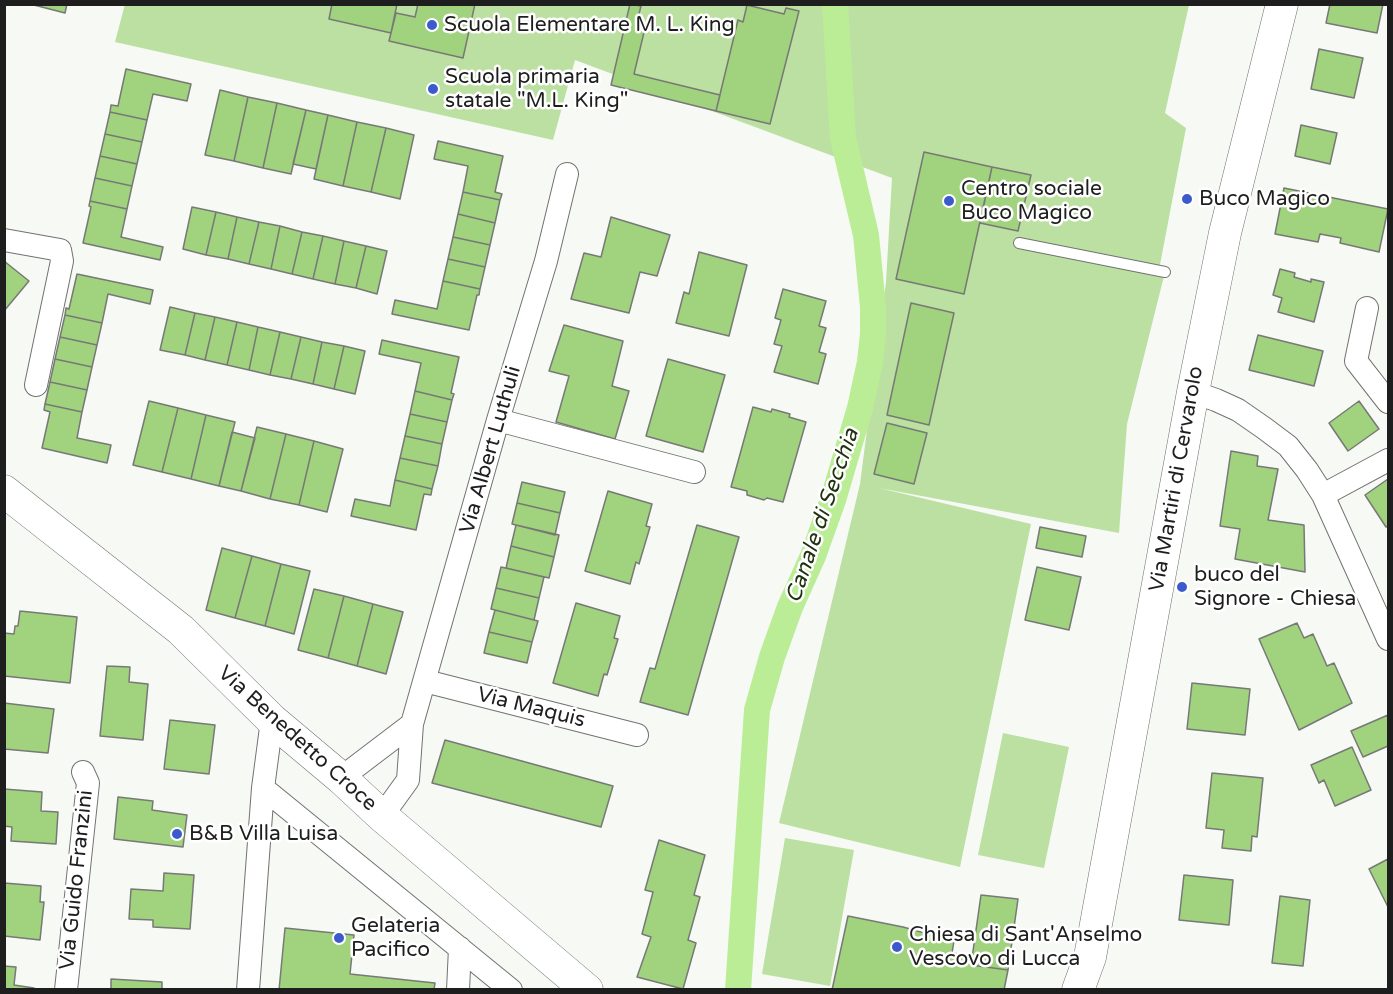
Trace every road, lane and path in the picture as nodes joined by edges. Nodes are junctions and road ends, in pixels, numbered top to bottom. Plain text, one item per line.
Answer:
1 (1282, 4) edge
2 (567, 174) dead end
3 (4, 240) edge
4 (1019, 243) dead end
5 (1166, 272) dead end
6 (1367, 308) dead end
7 (36, 385) dead end
8 (1193, 392) junction
9 (1389, 402) edge
10 (498, 420) junction
11 (1389, 460) edge
12 (694, 472) dead end
13 (4, 491) edge
14 (1323, 495) junction
15 (1387, 632) edge
16 (425, 681) junction
17 (272, 720) junction
18 (412, 724) junction
19 (638, 735) dead end
20 (83, 772) dead end
21 (341, 778) junction
22 (263, 788) junction
23 (382, 816) junction
24 (460, 948) junction
25 (1090, 957) junction
26 (66, 990) edge
27 (248, 990) edge
28 (458, 990) edge
29 (511, 990) edge
30 (587, 990) edge
31 (1078, 990) edge
32 (1092, 990) edge

1 - 8 main road, Via Martiri di Cervarolo
2 - 10 street, Via Albert Luthuli
3 - 7 street
4 - 5 lane
6 - 9 street
8 - 14 street
8 - 25 main road, Via Martiri di Cervarolo
10 - 12 street
10 - 16 street, Via Albert Luthuli
11 - 14 street
13 - 17 main road, Via Benedetto Croce
14 - 15 street
16 - 18 street, Via Albert Luthuli
16 - 19 street, Via Maquis
17 - 21 main road, Via Benedetto Croce
17 - 22 street
18 - 21 street
18 - 23 street, Via Albert Luthuli
20 - 26 street, Via Guido Franzini
21 - 23 main road, Via Benedetto Croce
22 - 24 street
22 - 27 street
23 - 30 main road, Via Benedetto Croce
24 - 28 street
24 - 29 street
25 - 31 main road, Via Martiri di Cervarolo
25 - 32 main road, Via Martiri di Cervarolo

